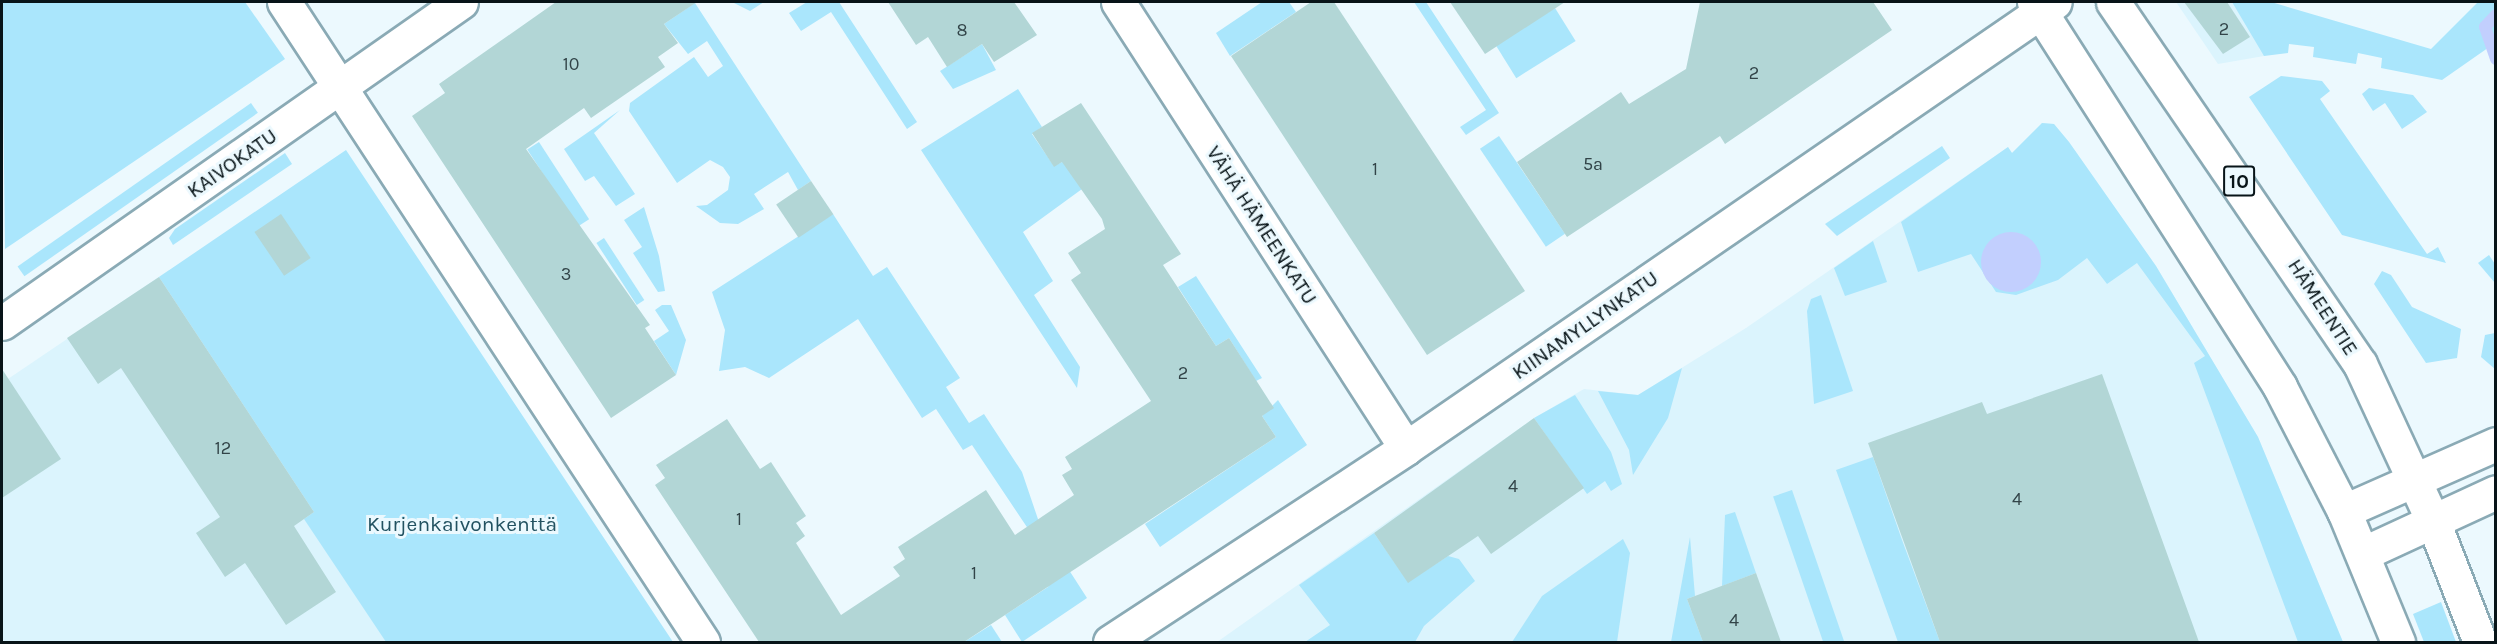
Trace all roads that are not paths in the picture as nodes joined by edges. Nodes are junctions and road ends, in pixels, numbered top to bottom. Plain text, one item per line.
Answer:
1 (284, 2) edge
2 (461, 2) edge
3 (1118, 2) edge
4 (2113, 2) edge
5 (2044, 5) edge
6 (342, 84) junction
7 (6, 312) edge
8 (2496, 444) edge
9 (1406, 448) junction
10 (2414, 478) junction
11 (2496, 492) edge
12 (2344, 511) junction
13 (2433, 521) junction
14 (2364, 553) junction
15 (703, 642) edge
16 (1110, 642) edge
17 (2398, 642) edge
18 (2480, 642) edge

1 - 6 main road
2 - 6 main road, KAIVOKATU
3 - 9 main road, VÄHÄ HÄMEENKATU
4 - 10 main road, HÄMEENTIE / 10
5 - 9 main road, KIINAMYLLYNKATU
5 - 12 main road
6 - 7 main road, KAIVOKATU
6 - 15 main road
8 - 10 main road
9 - 16 main road, KIINAMYLLYNKATU
10 - 12 main road
10 - 13 main road, HÄMEENTIE / 10
11 - 13 main road
12 - 14 main road
13 - 14 main road
13 - 18 main road, HÄMEENTIE / 10
14 - 17 main road

